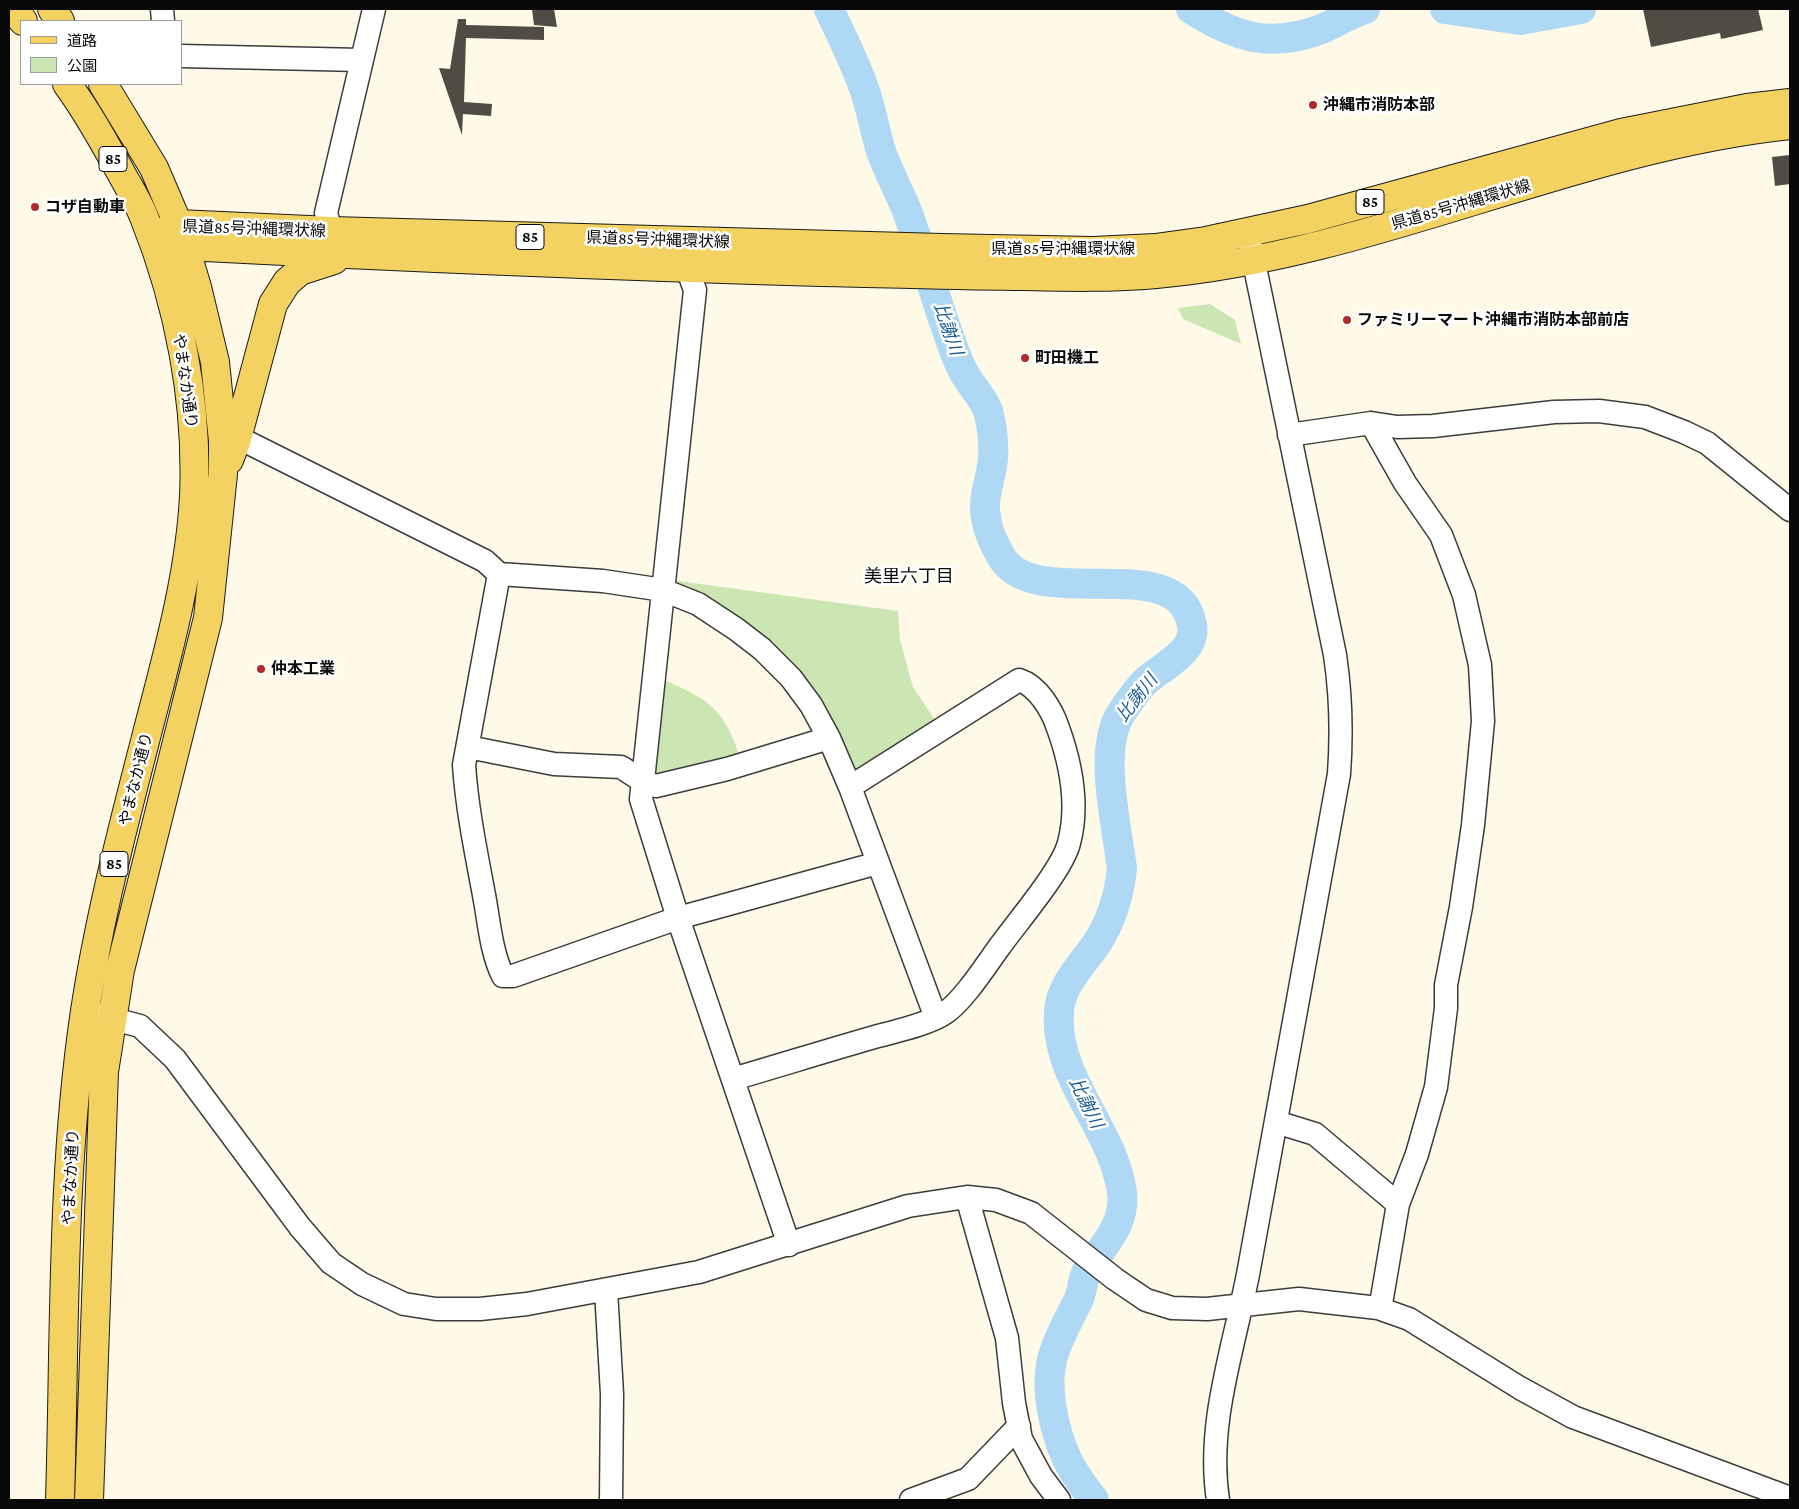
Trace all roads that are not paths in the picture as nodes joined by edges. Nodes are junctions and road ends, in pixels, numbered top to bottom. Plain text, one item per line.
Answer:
1 (14, 9) edge
2 (52, 9) edge
3 (374, 9) edge
4 (22, 20) edge
5 (59, 20) edge
6 (182, 56) edge
7 (361, 60) junction
8 (68, 85) edge
9 (110, 86) edge
10 (1790, 103) edge
11 (1790, 125) edge
12 (331, 232) junction
13 (1249, 232) junction
14 (182, 235) junction
15 (152, 238) junction
16 (688, 241) junction
17 (350, 255) junction
18 (1253, 261) junction
19 (687, 268) junction
20 (1371, 423) junction
21 (1289, 434) junction
22 (236, 442) junction
23 (223, 474) junction
24 (1790, 510) edge
25 (499, 574) junction
26 (663, 590) junction
27 (829, 738) junction
28 (468, 747) junction
29 (644, 782) junction
30 (850, 787) junction
31 (878, 863) junction
32 (678, 918) junction
33 (85, 1011) junction
34 (936, 1018) junction
35 (110, 1019) junction
36 (733, 1079) junction
37 (1276, 1122) junction
38 (966, 1197) junction
39 (1398, 1204) junction
40 (789, 1245) junction
41 (606, 1290) junction
42 (1242, 1305) junction
43 (1378, 1308) junction
44 (1019, 1426) junction
45 (1790, 1498) edge
46 (60, 1500) edge
47 (89, 1500) edge
48 (611, 1500) edge
49 (912, 1500) edge
50 (1059, 1500) edge
51 (1218, 1500) edge

1 - 4 main road
2 - 5 main road
3 - 7 street
6 - 7 street
7 - 12 street
8 - 15 main road, やまなか通り / 85
9 - 14 main road, やまなか通り / 85
10 - 13 main road, 県道85号沖縄環状線 / 85
11 - 18 main road, 県道85号沖縄環状線 / 85
12 - 14 main road, 県道85号沖縄環状線 / 85
12 - 16 main road, 県道85号沖縄環状線 / 85
13 - 16 main road, 県道85号沖縄環状線 / 85
13 - 18 street
14 - 15 main road, 県道85号沖縄環状線
14 - 17 main road, 県道85号沖縄環状線 / 85
14 - 23 main road, やまなか通り / 85
15 - 33 main road, やまなか通り / 85
16 - 19 street
17 - 19 main road, 県道85号沖縄環状線 / 85
17 - 22 main road
18 - 19 main road, 県道85号沖縄環状線 / 85
18 - 21 street
19 - 26 street
20 - 21 street
20 - 24 street
20 - 39 street
21 - 37 street
22 - 23 main road
22 - 25 street
23 - 35 main road, やまなか通り / 85
25 - 26 street
25 - 28 street
26 - 27 street
26 - 29 street
27 - 29 street
27 - 30 street
28 - 29 street
28 - 32 street
29 - 32 street
30 - 31 street
30 - 34 street
31 - 32 street
31 - 34 street
32 - 36 street
33 - 35 street
33 - 46 main road, やまなか通り / 85
34 - 36 street
35 - 41 street
35 - 47 main road, やまなか通り / 85
36 - 40 street
37 - 39 street
37 - 42 street
38 - 40 street
38 - 42 street
38 - 44 street
39 - 43 street
40 - 41 street
41 - 48 street
42 - 43 street
42 - 51 street
43 - 45 street
44 - 49 street
44 - 50 street

